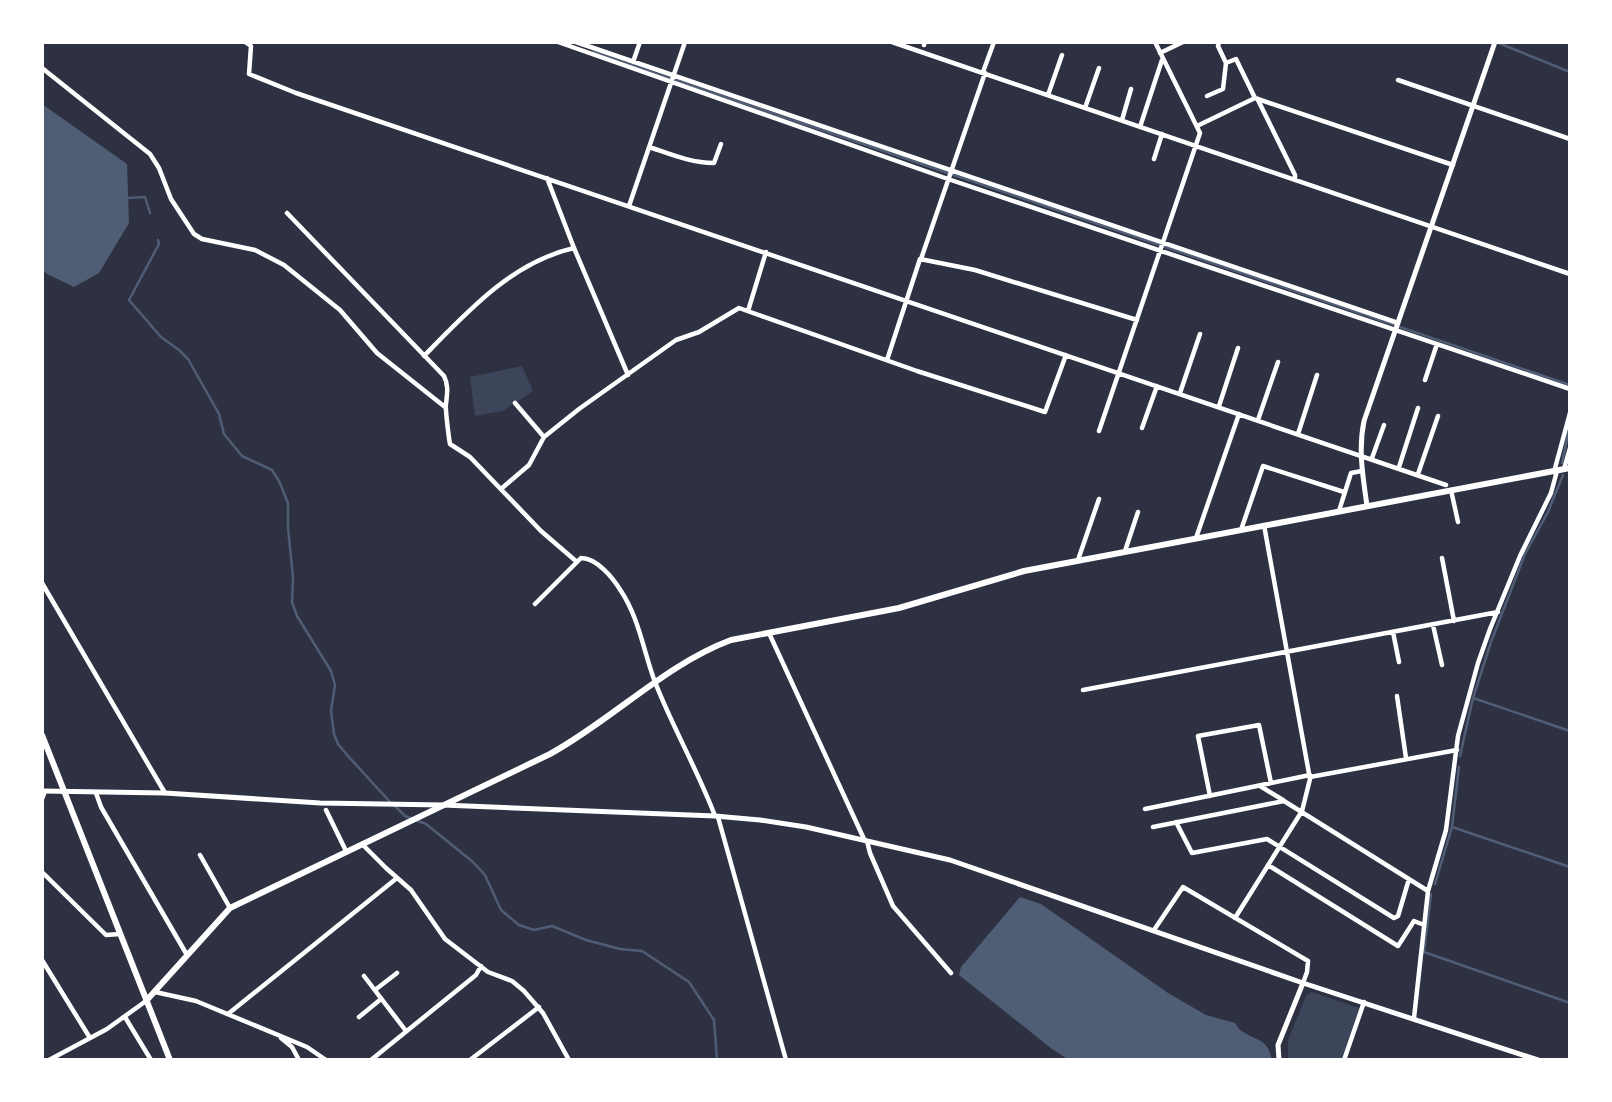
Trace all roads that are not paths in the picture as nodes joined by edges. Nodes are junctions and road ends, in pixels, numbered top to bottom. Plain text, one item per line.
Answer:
1 (245, 42) edge
2 (558, 42) edge
3 (576, 42) edge
4 (640, 42) edge
5 (685, 42) edge
6 (892, 42) edge
7 (994, 42) edge
8 (1155, 42) edge
9 (1182, 42) edge
10 (1219, 42) edge
11 (1494, 45) edge
12 (1160, 53) junction
13 (1062, 55) dead end
14 (1162, 59) junction
15 (633, 62) junction
16 (1226, 63) junction
17 (42, 68) edge
18 (1099, 68) dead end
19 (984, 73) junction
20 (673, 79) junction
21 (1398, 80) dead end
22 (1132, 89) dead end
23 (1048, 95) junction
24 (1207, 96) dead end
25 (1257, 98) junction
26 (1472, 106) junction
27 (1086, 108) junction
28 (1122, 120) junction
29 (1197, 126) junction
30 (1140, 127) junction
31 (1162, 134) junction
32 (1570, 139) edge
33 (721, 144) dead end
34 (1197, 146) junction
35 (649, 147) junction
36 (1154, 159) dead end
37 (1453, 165) junction
38 (951, 171) junction
39 (547, 178) junction
40 (948, 178) junction
41 (1295, 179) junction
42 (629, 206) junction
43 (286, 213) dead end
44 (1432, 226) junction
45 (1164, 243) junction
46 (574, 248) junction
47 (1161, 250) junction
48 (766, 252) junction
49 (921, 259) junction
50 (1570, 274) edge
51 (906, 300) junction
52 (748, 311) junction
53 (1137, 320) junction
54 (1397, 327) junction
55 (1200, 334) dead end
56 (1437, 344) junction
57 (1238, 348) dead end
58 (1066, 355) junction
59 (424, 356) junction
60 (887, 360) junction
61 (1278, 362) dead end
62 (1119, 373) junction
63 (628, 375) junction
64 (1317, 375) dead end
65 (1425, 380) dead end
66 (1157, 386) junction
67 (1570, 389) edge
68 (1180, 393) junction
69 (515, 403) dead end
70 (445, 407) junction
71 (1219, 407) junction
72 (1418, 408) dead end
73 (1570, 413) edge
74 (1238, 414) junction
75 (1438, 416) dead end
76 (1258, 420) junction
77 (1384, 425) dead end
78 (1142, 428) dead end
79 (1099, 431) dead end
80 (1298, 434) junction
81 (544, 437) junction
82 (1570, 448) edge
83 (1361, 455) junction
84 (1372, 458) junction
85 (1399, 468) junction
86 (1561, 470) edge
87 (1362, 471) junction
88 (1418, 474) junction
89 (1449, 487) junction
90 (501, 488) junction
91 (1344, 492) junction
92 (1099, 499) dead end
93 (1367, 506) junction
94 (1339, 511) junction
95 (1138, 512) dead end
96 (1458, 522) dead end
97 (1264, 525) junction
98 (1241, 530) junction
99 (1196, 537) junction
100 (1125, 551) junction
101 (1442, 558) dead end
102 (1078, 560) junction
103 (577, 562) junction
104 (42, 583) edge
105 (535, 604) dead end
106 (1499, 612) junction
107 (1454, 621) junction
108 (1433, 625) junction
109 (1393, 632) junction
110 (769, 633) junction
111 (1288, 652) junction
112 (1399, 662) dead end
113 (1442, 665) dead end
114 (656, 684) junction
115 (1083, 690) dead end
116 (1396, 696) dead end
117 (42, 735) edge
118 (1457, 750) junction
119 (1406, 758) junction
120 (1310, 776) junction
121 (1271, 783) junction
122 (1260, 785) junction
123 (43, 791) edge
124 (65, 792) junction
125 (96, 793) junction
126 (165, 793) junction
127 (1210, 796) junction
128 (42, 799) edge
129 (1284, 801) junction
130 (443, 805) junction
131 (1145, 809) dead end
132 (326, 810) dead end
133 (1302, 811) junction
134 (716, 816) junction
135 (1176, 822) junction
136 (1153, 827) dead end
137 (865, 839) junction
138 (362, 844) junction
139 (1280, 846) junction
140 (346, 851) junction
141 (200, 855) dead end
142 (1268, 865) junction
143 (42, 872) edge
144 (397, 878) junction
145 (1409, 879) junction
146 (1428, 891) junction
147 (230, 908) junction
148 (1235, 918) junction
149 (1424, 925) junction
150 (1154, 930) junction
151 (120, 934) junction
152 (187, 955) junction
153 (42, 960) edge
154 (481, 966) junction
155 (397, 972) dead end
156 (951, 973) dead end
157 (364, 976) dead end
158 (1303, 983) junction
159 (375, 990) junction
160 (155, 992) junction
161 (382, 999) junction
162 (146, 1001) junction
163 (1364, 1001) junction
164 (538, 1007) junction
165 (229, 1014) junction
166 (125, 1017) junction
167 (359, 1017) dead end
168 (1414, 1018) junction
169 (406, 1031) junction
170 (278, 1035) junction
171 (90, 1038) junction
172 (297, 1059) edge
173 (49, 1060) edge
174 (151, 1060) edge
175 (170, 1060) edge
176 (326, 1060) edge
177 (371, 1060) edge
178 (470, 1060) edge
179 (569, 1060) edge
180 (786, 1060) edge
181 (1279, 1060) edge
182 (1344, 1060) edge
183 (1538, 1060) edge

1 - 39 street
2 - 20 street
3 - 15 street
4 - 15 street
5 - 20 street
6 - 19 street
7 - 19 street
8 - 12 street
9 - 12 street
10 - 16 street
11 - 26 street
12 - 14 street
13 - 23 street
14 - 29 street
14 - 30 street
15 - 20 street
16 - 24 street
16 - 25 street
17 - 70 street
18 - 27 street
19 - 23 street
19 - 38 street
20 - 35 street
20 - 38 street
20 - 40 street
21 - 26 street
22 - 28 street
23 - 27 street
25 - 29 street
25 - 37 street
25 - 41 street
26 - 32 street
26 - 37 street
27 - 28 street
28 - 30 street
29 - 34 street
30 - 31 street
31 - 34 street
31 - 36 street
33 - 35 street
34 - 41 street
34 - 45 street
35 - 42 street
37 - 44 street
38 - 40 street
38 - 45 street
39 - 42 street
39 - 46 street
40 - 47 street
40 - 49 street
41 - 44 street
42 - 48 street
43 - 59 street
44 - 50 street
44 - 54 street
45 - 47 street
45 - 54 street
46 - 59 street
46 - 63 street
47 - 53 street
47 - 54 street
48 - 51 street
48 - 52 street
49 - 51 street
49 - 53 street
51 - 58 street
51 - 60 street
52 - 60 street
52 - 63 street
53 - 62 street
54 - 56 street
54 - 83 street
55 - 68 street
56 - 65 street
56 - 67 street
57 - 71 street
58 - 60 street
58 - 62 street
59 - 70 street
61 - 76 street
62 - 66 street
62 - 79 street
63 - 81 street
64 - 80 street
66 - 68 street
66 - 78 street
68 - 71 street
69 - 81 street
70 - 90 street
71 - 74 street
72 - 85 street
73 - 86 street
74 - 76 street
74 - 99 street
75 - 88 street
76 - 80 street
77 - 84 street
80 - 83 street
81 - 90 street
82 - 86 street
83 - 84 street
83 - 87 street
84 - 85 street
85 - 88 street
86 - 89 main road
86 - 106 street
87 - 91 street
87 - 93 street
88 - 89 street
89 - 93 main road
89 - 96 street
90 - 103 street
91 - 94 street
91 - 98 street
92 - 102 street
93 - 94 main road
94 - 97 main road
95 - 100 street
97 - 98 main road
97 - 111 street
98 - 99 main road
99 - 100 main road
100 - 102 main road
101 - 107 street
102 - 110 main road
103 - 105 street
103 - 114 street
104 - 126 street
106 - 107 street
106 - 118 street
107 - 108 street
108 - 109 street
108 - 113 street
109 - 111 street
109 - 112 street
110 - 114 main road
110 - 137 street
111 - 115 street
111 - 120 street
114 - 130 main road
114 - 134 street
116 - 119 street
117 - 124 main road
118 - 119 street
118 - 146 street
119 - 120 street
120 - 121 street
120 - 133 street
121 - 122 street
121 - 127 street
122 - 127 street
122 - 129 street
123 - 124 street
123 - 128 street
124 - 125 street
124 - 151 main road
125 - 126 street
125 - 152 street
126 - 130 street
127 - 131 street
129 - 133 street
129 - 135 street
130 - 134 street
130 - 138 main road
132 - 140 street
133 - 139 street
133 - 145 street
134 - 137 street
134 - 180 street
135 - 136 street
135 - 139 street
137 - 150 street
137 - 156 street
138 - 140 main road
138 - 144 street
139 - 142 street
139 - 145 street
140 - 147 main road
141 - 147 street
142 - 148 street
142 - 149 street
143 - 151 street
144 - 154 street
144 - 165 street
145 - 146 street
146 - 149 street
147 - 152 main road
148 - 150 street
148 - 158 street
149 - 168 street
150 - 158 street
151 - 162 main road
152 - 160 main road
153 - 171 street
154 - 164 street
154 - 169 street
155 - 159 street
157 - 159 street
158 - 163 street
158 - 181 street
159 - 161 street
160 - 162 main road
160 - 165 street
161 - 167 street
161 - 169 street
162 - 166 street
162 - 175 main road
163 - 168 street
163 - 182 street
164 - 178 street
164 - 179 street
165 - 170 street
166 - 171 street
166 - 174 street
168 - 183 street
169 - 177 street
170 - 172 street
170 - 176 street
171 - 173 street

